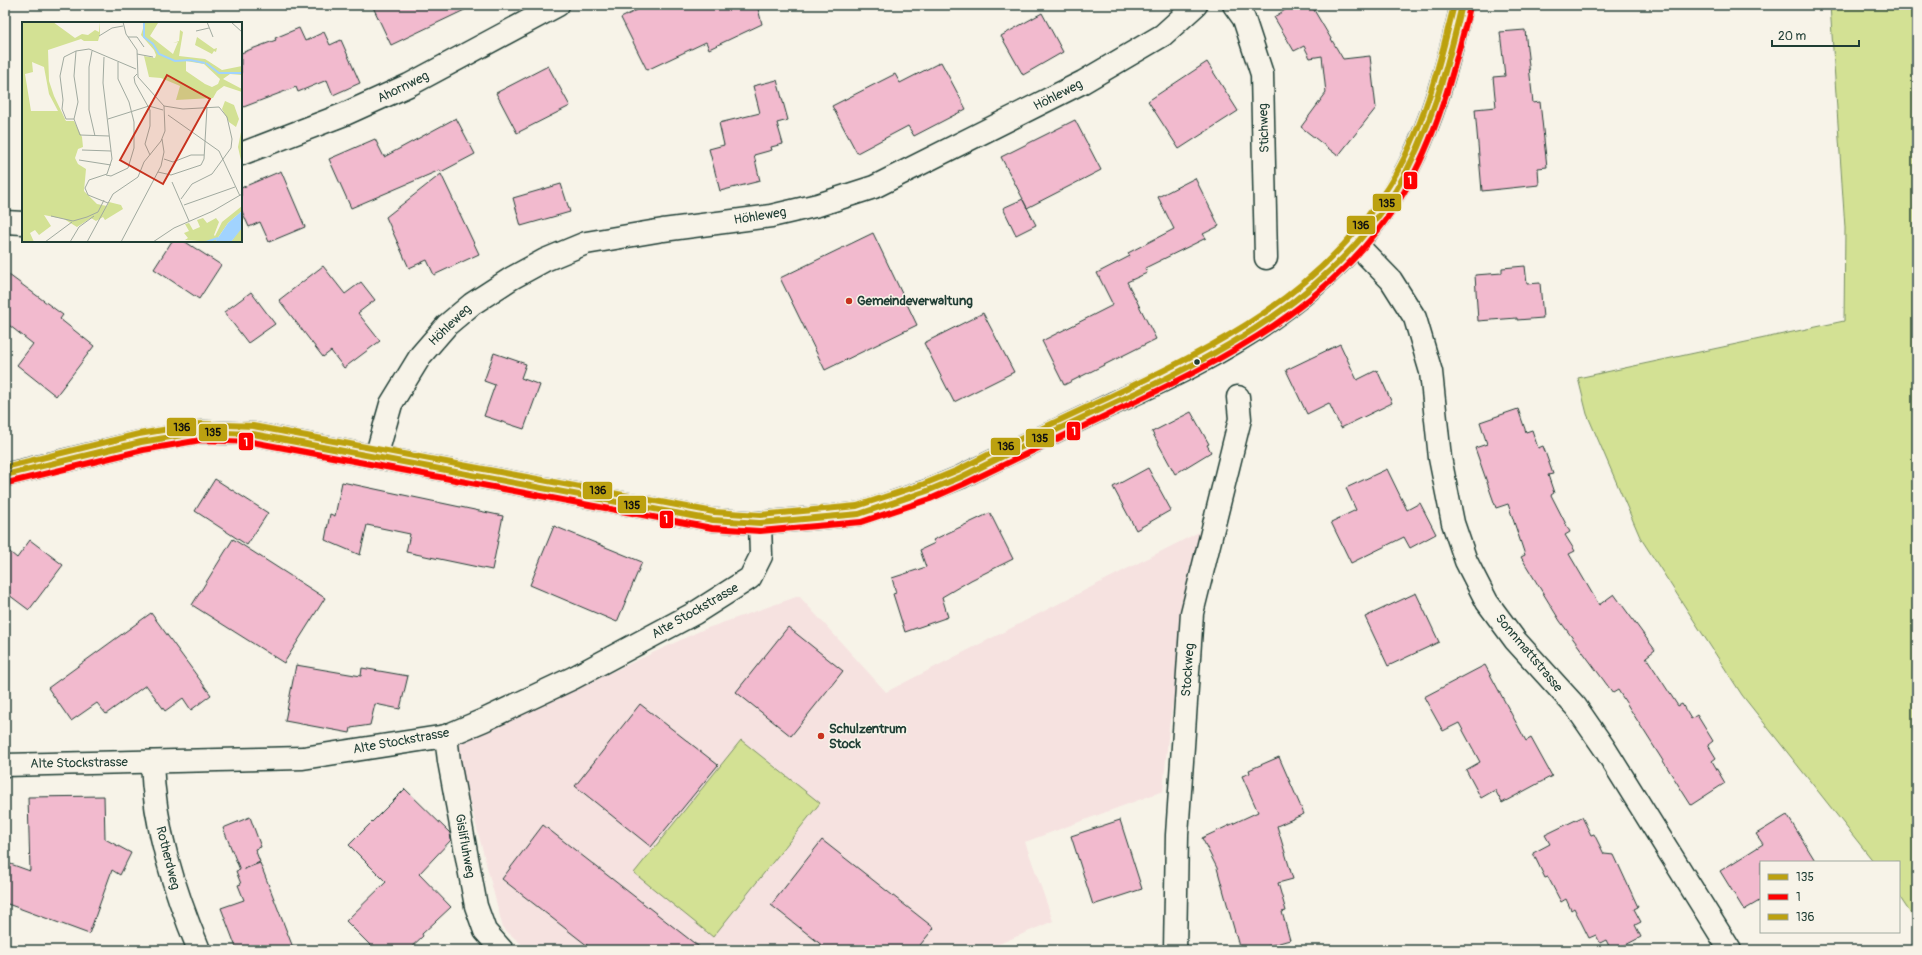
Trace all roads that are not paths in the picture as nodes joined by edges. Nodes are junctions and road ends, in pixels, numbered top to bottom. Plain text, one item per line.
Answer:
1 (558, 5) edge
2 (1196, 5) edge
3 (1234, 5) edge
4 (1462, 5) edge
5 (242, 154) edge
6 (5, 222) edge
7 (22, 223) edge
8 (1357, 245) junction
9 (1266, 258) dead end
10 (1238, 397) dead end
11 (376, 457) junction
12 (5, 475) edge
13 (760, 523) junction
14 (446, 736) junction
15 (152, 762) junction
16 (5, 765) edge
17 (199, 950) edge
18 (502, 950) edge
19 (1175, 950) edge
20 (1730, 950) edge

1 - 5 street, Ahornweg
2 - 11 street, Höhleweg
3 - 9 street, Stichweg
4 - 8 street
6 - 7 street
8 - 13 street
8 - 20 street, Sonnmattstrasse
10 - 19 street, Stockweg
11 - 12 street
11 - 13 street
13 - 14 street, Alte Stockstrasse
14 - 15 street, Alte Stockstrasse
14 - 18 street, Gislifluhweg
15 - 16 street, Alte Stockstrasse
15 - 17 street, Rotherdweg

